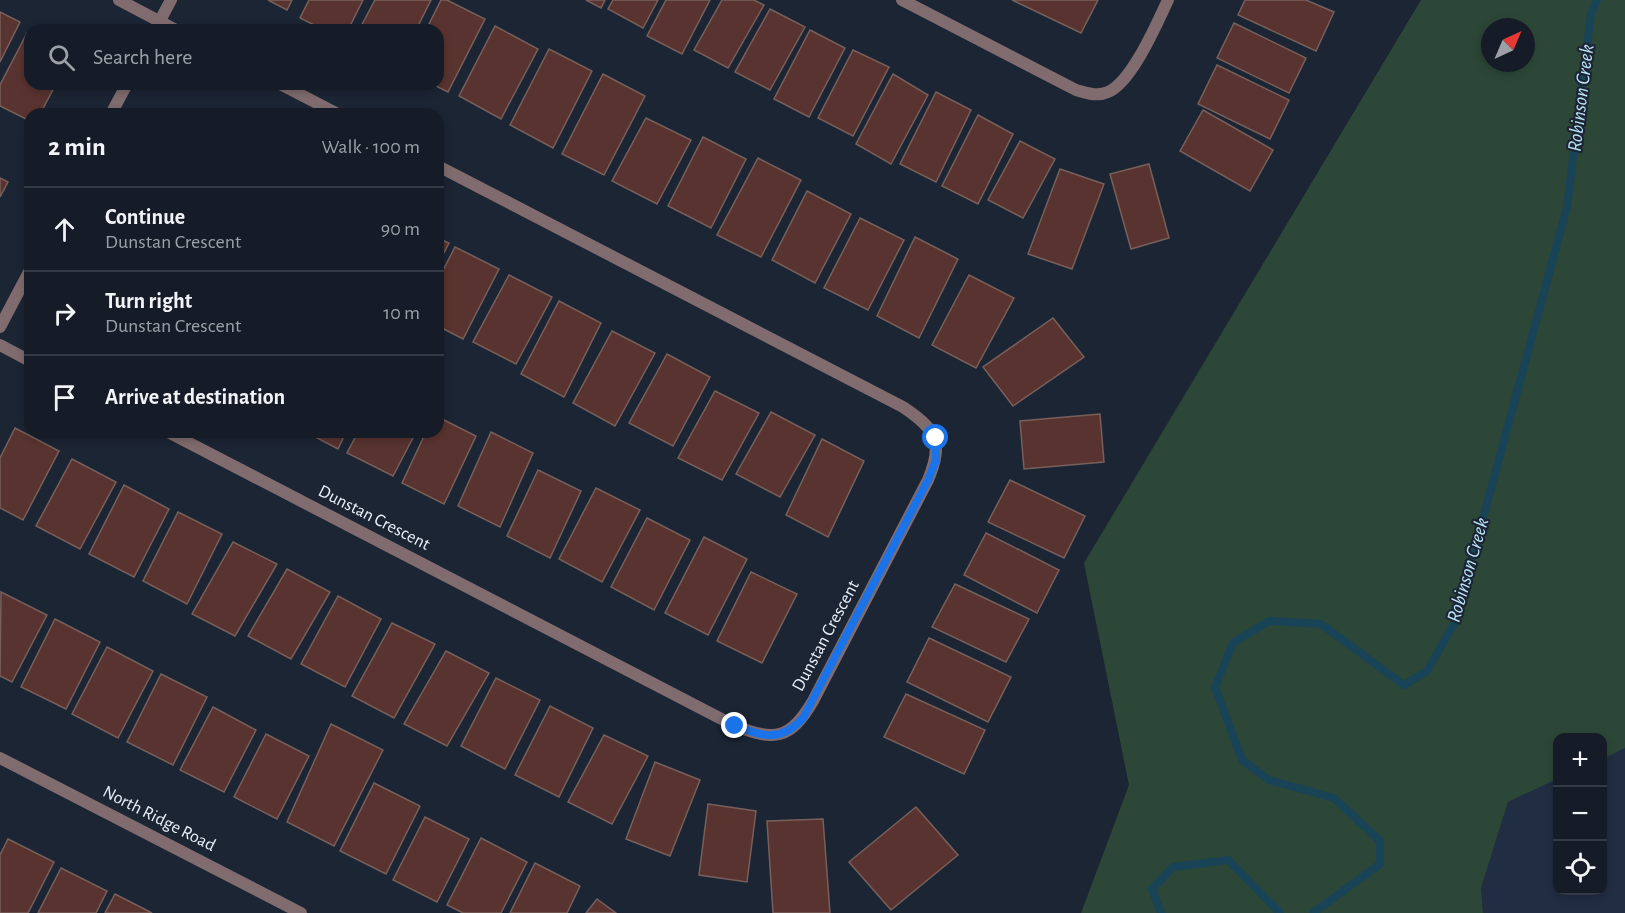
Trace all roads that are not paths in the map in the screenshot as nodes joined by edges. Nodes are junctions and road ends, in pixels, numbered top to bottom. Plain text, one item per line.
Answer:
1 (119, 0) edge
2 (171, 0) edge
3 (902, 0) edge
4 (1168, 0) edge
5 (154, 24) edge
6 (158, 24) edge
7 (124, 90) edge
8 (292, 90) edge
9 (114, 108) edge
10 (326, 108) edge
11 (444, 169) edge
12 (24, 281) edge
13 (0, 327) edge
14 (0, 345) edge
15 (24, 358) edge
16 (180, 438) edge
17 (0, 758) edge
18 (302, 913) edge

1 - 5 street
2 - 6 street
3 - 4 street
7 - 9 street
8 - 10 street
11 - 16 street, Dunstan Crescent
12 - 13 street
14 - 15 street
17 - 18 street, North Ridge Road

